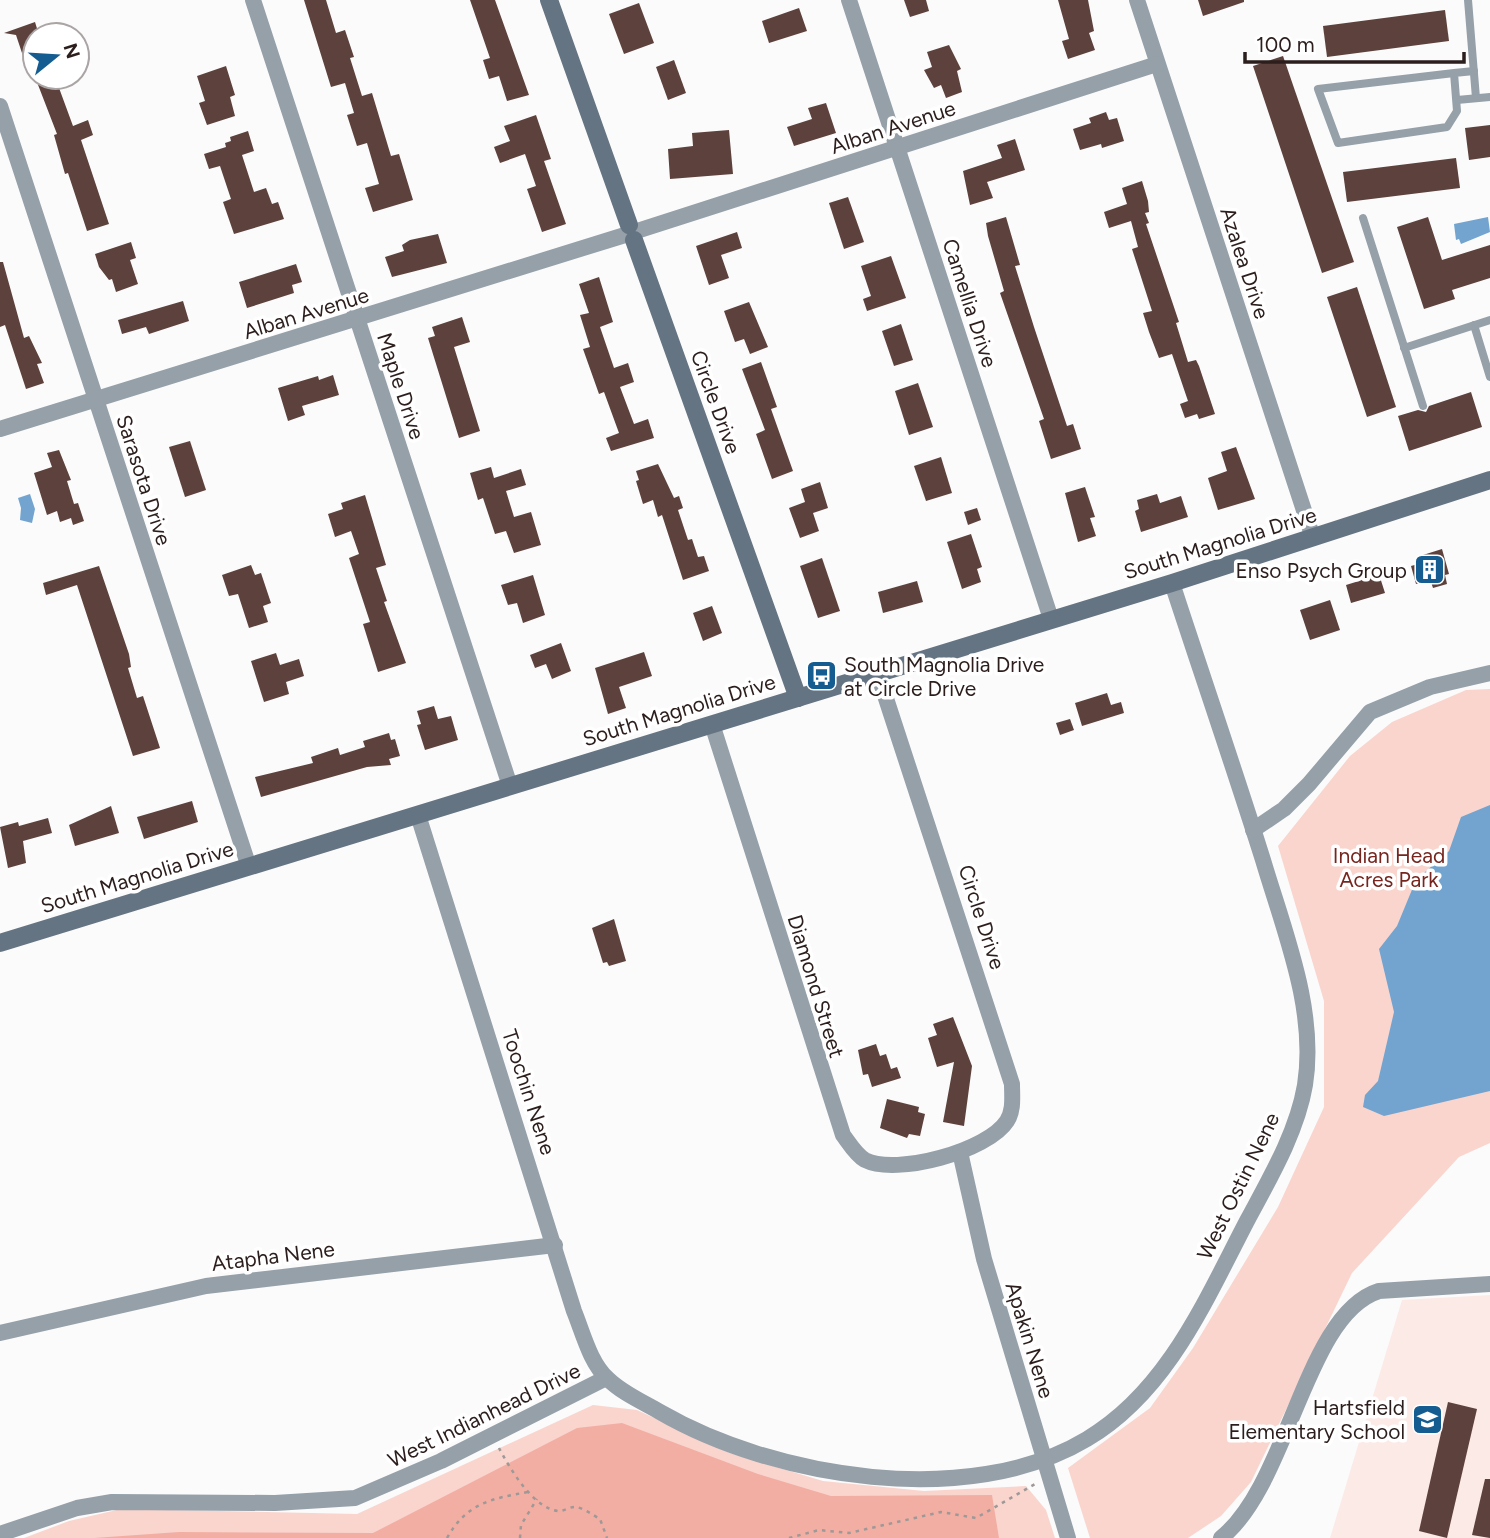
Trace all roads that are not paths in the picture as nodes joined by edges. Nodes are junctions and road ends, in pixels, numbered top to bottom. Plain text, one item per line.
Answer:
1 (253, 0) edge
2 (549, 0) edge
3 (849, 0) edge
4 (1137, 0) edge
5 (1468, 0) edge
6 (1157, 64) junction
7 (1474, 71) junction
8 (1454, 73) junction
9 (1490, 97) edge
10 (1476, 98) junction
11 (1457, 100) junction
12 (0, 106) edge
13 (897, 148) junction
14 (1363, 218) dead end
15 (632, 232) junction
16 (357, 319) junction
17 (1490, 320) edge
18 (1474, 325) junction
19 (1404, 348) junction
20 (1490, 377) edge
21 (96, 400) junction
22 (1423, 406) dead end
23 (0, 429) edge
24 (1490, 480) edge
25 (1313, 538) junction
26 (1172, 583) junction
27 (1051, 619) junction
28 (1490, 673) edge
29 (878, 674) junction
30 (798, 698) junction
31 (712, 724) junction
32 (510, 786) junction
33 (418, 815) junction
34 (1253, 830) junction
35 (249, 867) junction
36 (0, 943) edge
37 (960, 1152) junction
38 (555, 1245) junction
39 (1490, 1284) edge
40 (1199, 1312) joint
41 (0, 1333) edge
42 (606, 1378) junction
43 (1047, 1468) junction
44 (0, 1534) edge
45 (1068, 1538) edge
46 (1221, 1538) edge

1 - 16 street, Maple Drive
2 - 15 main road, Circle Drive
3 - 13 street, Camellia Drive
4 - 6 street, Azalea Drive
5 - 7 lane
6 - 13 street, Alban Avenue
6 - 25 street, Azalea Drive
7 - 8 lane
7 - 10 lane
8 - 11 lane
8 - 11 lane
9 - 10 lane
10 - 11 lane
12 - 21 street, Sarasota Drive
13 - 15 street, Alban Avenue
13 - 27 street, Camellia Drive
14 - 19 lane
15 - 16 street, Alban Avenue
15 - 30 main road, Circle Drive
16 - 21 street, Alban Avenue
16 - 32 street, Maple Drive
17 - 18 lane
18 - 19 lane
18 - 20 lane
19 - 22 lane
21 - 23 street, Alban Avenue
21 - 35 street, Sarasota Drive
24 - 25 main road, South Magnolia Drive
25 - 26 main road, South Magnolia Drive
26 - 27 main road, South Magnolia Drive
26 - 34 street, West Ostin Nene
27 - 29 main road, South Magnolia Drive
28 - 34 street
29 - 30 main road, South Magnolia Drive
29 - 37 street, Circle Drive
30 - 31 main road, South Magnolia Drive
31 - 32 main road, South Magnolia Drive
31 - 37 street, Diamond Street
32 - 33 main road, South Magnolia Drive
33 - 35 main road, South Magnolia Drive
33 - 38 street, Toochin Nene
34 - 40 street, West Ostin Nene
35 - 36 main road, South Magnolia Drive
37 - 43 street, Apakin Nene
38 - 41 street, Atapha Nene
38 - 42 street, Toochin Nene
39 - 46 street
40 - 43 street, West Indianhead Drive
42 - 43 street, West Indianhead Drive
42 - 44 street, West Indianhead Drive
43 - 45 street, Apakin Nene

